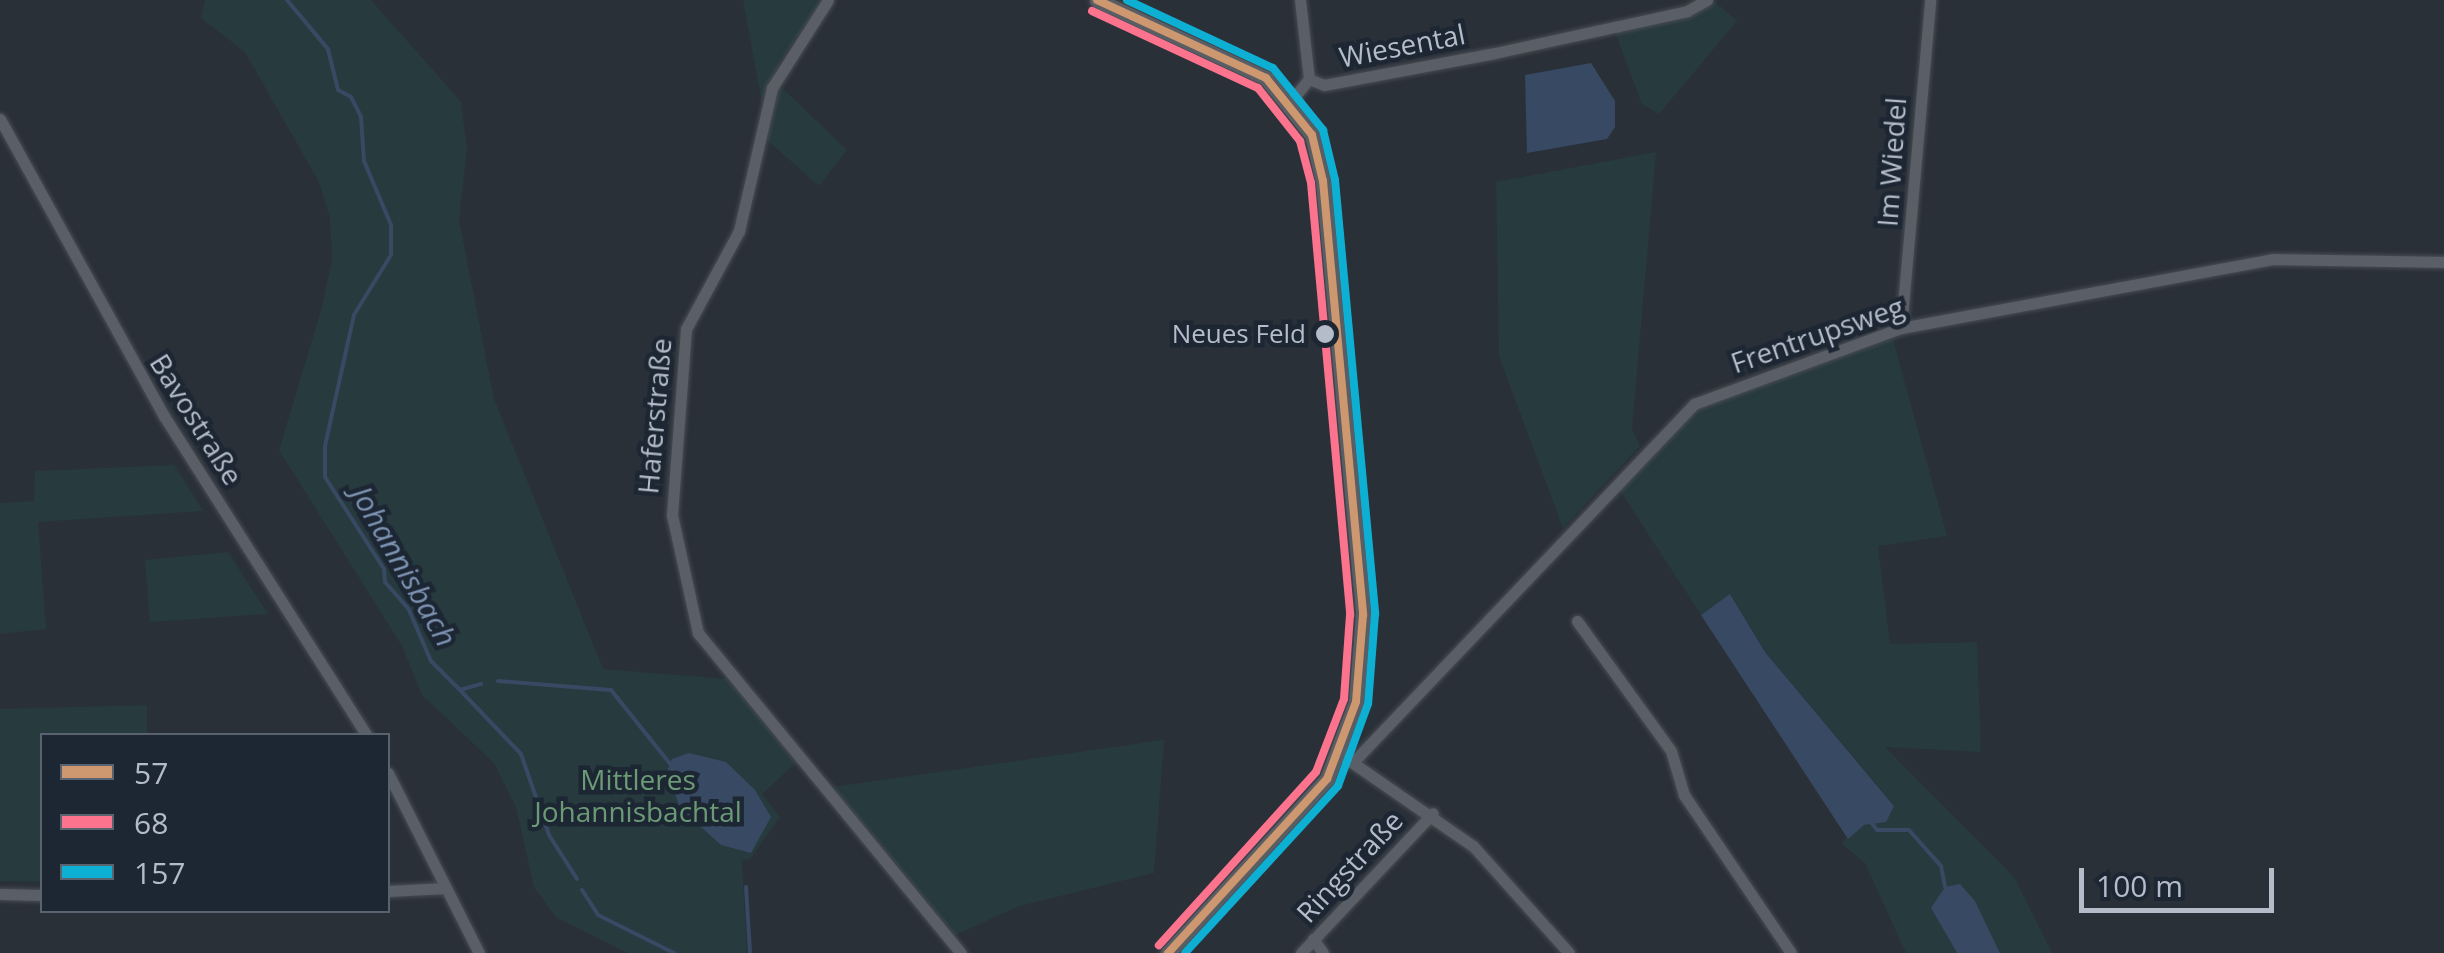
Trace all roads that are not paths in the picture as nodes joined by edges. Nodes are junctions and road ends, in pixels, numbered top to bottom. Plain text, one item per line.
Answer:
1 (828, 0) edge
2 (1097, 0) edge
3 (1300, 0) edge
4 (1707, 0) edge
5 (1930, 0) edge
6 (1309, 80) junction
7 (1291, 101) junction
8 (0, 119) edge
9 (2444, 262) edge
10 (1901, 328) junction
11 (1577, 621) dead end
12 (364, 733) edge
13 (1348, 757) junction
14 (390, 778) edge
15 (1432, 814) junction
16 (446, 888) junction
17 (390, 891) edge
18 (0, 894) edge
19 (40, 895) edge
20 (1313, 939) junction
21 (478, 953) edge
22 (961, 953) edge
23 (1168, 953) edge
24 (1301, 953) edge
25 (1323, 953) edge
26 (1569, 953) edge
27 (1791, 953) edge

1 - 22 street, Haferstraße
2 - 7 main road
3 - 6 street
4 - 6 street, Wiesental
5 - 10 street, Im Wiedel
6 - 7 street, Wiesental
7 - 13 main road
8 - 12 street, Bavostraße
9 - 10 street, Frentrupsweg
10 - 13 street, Frentrupsweg
11 - 27 street
13 - 15 street
13 - 23 main road
14 - 16 street
15 - 20 street, Ringstraße
15 - 26 street
16 - 17 street
16 - 21 street
18 - 19 street
20 - 24 street, Ringstraße
20 - 25 street

